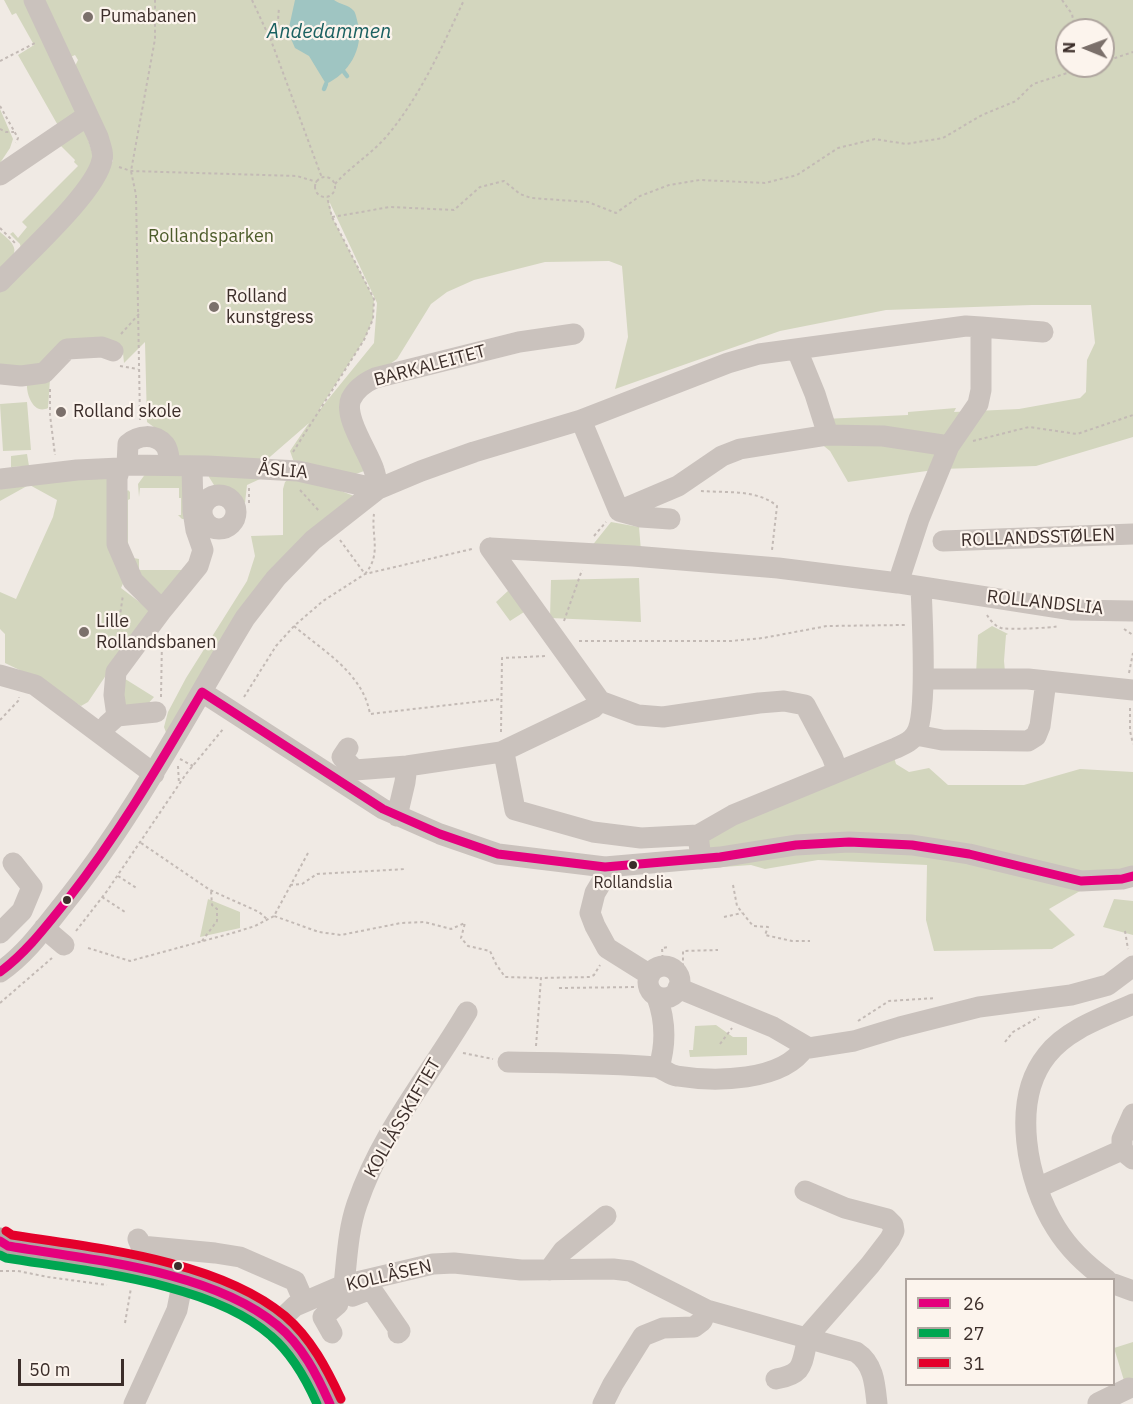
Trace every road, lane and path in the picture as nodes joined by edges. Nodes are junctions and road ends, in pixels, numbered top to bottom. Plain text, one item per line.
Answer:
1 (34, 0) edge
2 (155, 0) edge
3 (252, 0) edge
4 (464, 0) edge
5 (1062, 0) edge
6 (279, 7) dead end
7 (1073, 18) edge
8 (51, 34) junction
9 (271, 40) junction
10 (1133, 52) edge
11 (1115, 58) edge
12 (0, 61) edge
13 (1055, 77) edge
14 (0, 106) edge
15 (87, 116) junction
16 (0, 129) edge
17 (14, 132) junction
18 (15, 144) dead end
19 (103, 159) junction
20 (131, 171) junction
21 (0, 175) edge
22 (322, 178) junction
23 (317, 182) junction
24 (335, 184) junction
25 (327, 197) junction
26 (332, 217) junction
27 (0, 282) edge
28 (139, 314) junction
29 (981, 327) junction
30 (1043, 332) dead end
31 (574, 334) dead end
32 (797, 350) junction
33 (114, 355) junction
34 (51, 366) junction
35 (138, 369) junction
36 (0, 374) edge
37 (1133, 415) edge
38 (581, 420) junction
39 (828, 435) junction
40 (143, 436) junction
41 (949, 446) junction
42 (170, 465) junction
43 (199, 466) junction
44 (124, 467) junction
45 (282, 470) junction
46 (49, 473) junction
47 (0, 478) edge
48 (678, 486) junction
49 (378, 489) junction
50 (214, 496) junction
51 (619, 511) junction
52 (321, 514) dead end
53 (199, 518) junction
54 (670, 519) dead end
55 (1133, 534) edge
56 (339, 537) dead end
57 (943, 541) dead end
58 (490, 548) junction
59 (586, 553) junction
60 (770, 567) junction
61 (365, 574) junction
62 (129, 575) junction
63 (898, 583) junction
64 (921, 587) junction
65 (162, 610) junction
66 (1133, 611) edge
67 (922, 625) junction
68 (294, 626) junction
69 (555, 640) junction
70 (116, 672) junction
71 (10, 677) edge
72 (924, 680) junction
73 (1046, 681) junction
74 (1131, 690) edge
75 (202, 692) junction
76 (501, 699) junction
77 (600, 701) junction
78 (239, 703) dead end
79 (158, 704) joint
80 (117, 716) junction
81 (0, 720) edge
82 (224, 728) dead end
83 (98, 734) junction
84 (916, 735) junction
85 (1133, 744) edge
86 (348, 748) dead end
87 (501, 752) junction
88 (194, 766) junction
89 (407, 766) junction
90 (838, 772) junction
91 (154, 774) junction
92 (179, 786) junction
93 (398, 816) junction
94 (698, 835) junction
95 (141, 843) junction
96 (308, 853) dead end
97 (701, 859) junction
98 (13, 863) dead end
99 (605, 867) junction
100 (406, 869) dead end
101 (118, 876) junction
102 (1133, 876) edge
103 (106, 882) dead end
104 (290, 885) junction
105 (734, 885) dead end
106 (110, 888) junction
107 (138, 889) dead end
108 (211, 891) junction
109 (102, 897) junction
110 (125, 912) dead end
111 (742, 913) junction
112 (274, 916) junction
113 (724, 917) dead end
114 (268, 920) junction
115 (44, 928) junction
116 (0, 933) edge
117 (202, 941) junction
118 (810, 941) dead end
119 (64, 945) junction
120 (88, 948) dead end
121 (607, 948) junction
122 (718, 950) dead end
123 (1133, 966) edge
124 (0, 972) edge
125 (663, 977) junction
126 (541, 978) junction
127 (559, 988) dead end
128 (0, 1003) edge
129 (1133, 1004) edge
130 (467, 1012) dead end
131 (805, 1047) junction
132 (536, 1051) dead end
133 (458, 1052) dead end
134 (508, 1062) joint
135 (659, 1067) junction
136 (1133, 1114) edge
137 (1127, 1154) edge
138 (1037, 1188) junction
139 (805, 1191) dead end
140 (606, 1216) dead end
141 (138, 1239) dead end
142 (3, 1245) edge
143 (549, 1270) junction
144 (1105, 1278) edge
145 (183, 1280) junction
146 (132, 1282) dead end
147 (1115, 1285) edge
148 (337, 1288) junction
149 (1133, 1292) edge
150 (304, 1302) junction
151 (707, 1310) junction
152 (125, 1323) dead end
153 (276, 1324) junction
154 (332, 1333) dead end
155 (398, 1333) dead end
156 (807, 1338) junction
157 (776, 1379) dead end
158 (1103, 1386) edge
159 (1129, 1388) dead end
160 (134, 1404) edge
161 (330, 1404) edge
162 (603, 1404) edge
163 (877, 1404) edge
164 (1098, 1404) edge

1 - 8 street
2 - 20 path
3 - 9 path
4 - 24 path
5 - 7 path
6 - 9 path
8 - 12 path
8 - 15 street
9 - 22 path
10 - 11 path
13 - 26 path
14 - 17 path
15 - 19 street
15 - 21 street
16 - 17 path
17 - 18 path
19 - 20 path
19 - 27 street
20 - 23 path
20 - 28 path
22 - 23 path
22 - 24 path
23 - 25 path
24 - 25 path
25 - 26 path
26 - 45 path
28 - 33 path
28 - 35 path
29 - 30 street
29 - 32 street
29 - 41 street
31 - 49 street, BARKALEITET
32 - 38 street
32 - 39 street
33 - 34 street
33 - 35 path
34 - 36 street
34 - 46 path
35 - 40 path
37 - 41 path
38 - 49 street
38 - 51 street
39 - 41 street
39 - 48 street
40 - 42 street
40 - 44 street
41 - 63 street
42 - 43 street, ÅSLIA
42 - 44 street, ÅSLIA
43 - 45 street, ÅSLIA
43 - 50 street
43 - 53 street
44 - 46 street, ÅSLIA
44 - 62 street
45 - 49 street, ÅSLIA
45 - 52 path
46 - 47 street, ÅSLIA
48 - 51 street
48 - 60 path
49 - 61 path
49 - 75 street
50 - 53 street
50 - 53 street
51 - 54 street
51 - 59 path
53 - 65 street
55 - 57 street, ROLLANDSSTØLEN
56 - 61 path
58 - 59 street, ROLLANDSLIA
58 - 61 path
58 - 69 street
59 - 60 street, ROLLANDSLIA
59 - 69 path
60 - 63 street, ROLLANDSLIA
61 - 68 path
62 - 65 street
62 - 70 path
63 - 64 street, ROLLANDSLIA
64 - 66 street, ROLLANDSLIA
64 - 67 street
65 - 70 street
65 - 79 path
67 - 69 path
67 - 72 street
68 - 76 path
68 - 78 path
69 - 76 path
69 - 77 street
70 - 80 street
71 - 81 path
71 - 83 street
72 - 73 street
72 - 84 street
73 - 74 street
73 - 84 street
74 - 85 path
75 - 91 street
75 - 93 street
76 - 87 path
77 - 87 street
77 - 90 street
79 - 80 street
80 - 83 street
82 - 88 path
83 - 91 street
84 - 90 street
86 - 89 street
87 - 89 street
87 - 94 street
88 - 92 path
88 - 92 path
89 - 93 street
90 - 94 street
91 - 115 street
92 - 95 path
93 - 99 street
94 - 97 street
95 - 101 path
95 - 108 path
96 - 104 path
97 - 99 street
97 - 102 street
98 - 116 street
99 - 121 street
100 - 104 path
101 - 106 path
101 - 107 path
103 - 106 path
104 - 112 path
105 - 111 path
106 - 109 path
108 - 114 path
108 - 117 path
109 - 110 path
109 - 119 path
111 - 113 path
111 - 118 path
112 - 114 path
112 - 126 path
114 - 117 path
115 - 119 street
115 - 124 street
117 - 120 path
119 - 128 path
121 - 125 street
121 - 126 path
122 - 125 path
123 - 131 street
125 - 127 path
125 - 131 street
125 - 135 street
126 - 132 path
129 - 138 street
130 - 148 street, KOLLÅSSKIFTET
131 - 135 street
133 - 134 path
134 - 135 street
136 - 137 street
137 - 138 street
138 - 144 street
139 - 156 street
140 - 143 street
141 - 150 street
142 - 145 main road
143 - 148 street, KOLLÅSEN
143 - 151 street, KOLLÅSEN
145 - 153 main road
145 - 160 street
146 - 152 path
147 - 149 street
148 - 150 street, KOLLÅSEN
148 - 154 street, KOLLÅSSKIFTET
148 - 155 street
150 - 153 street, KOLLÅSEN
151 - 156 street, KOLLÅSEN
151 - 162 street
153 - 161 main road
156 - 157 street
156 - 163 street, KOLLÅSEN
158 - 164 street
159 - 164 street

